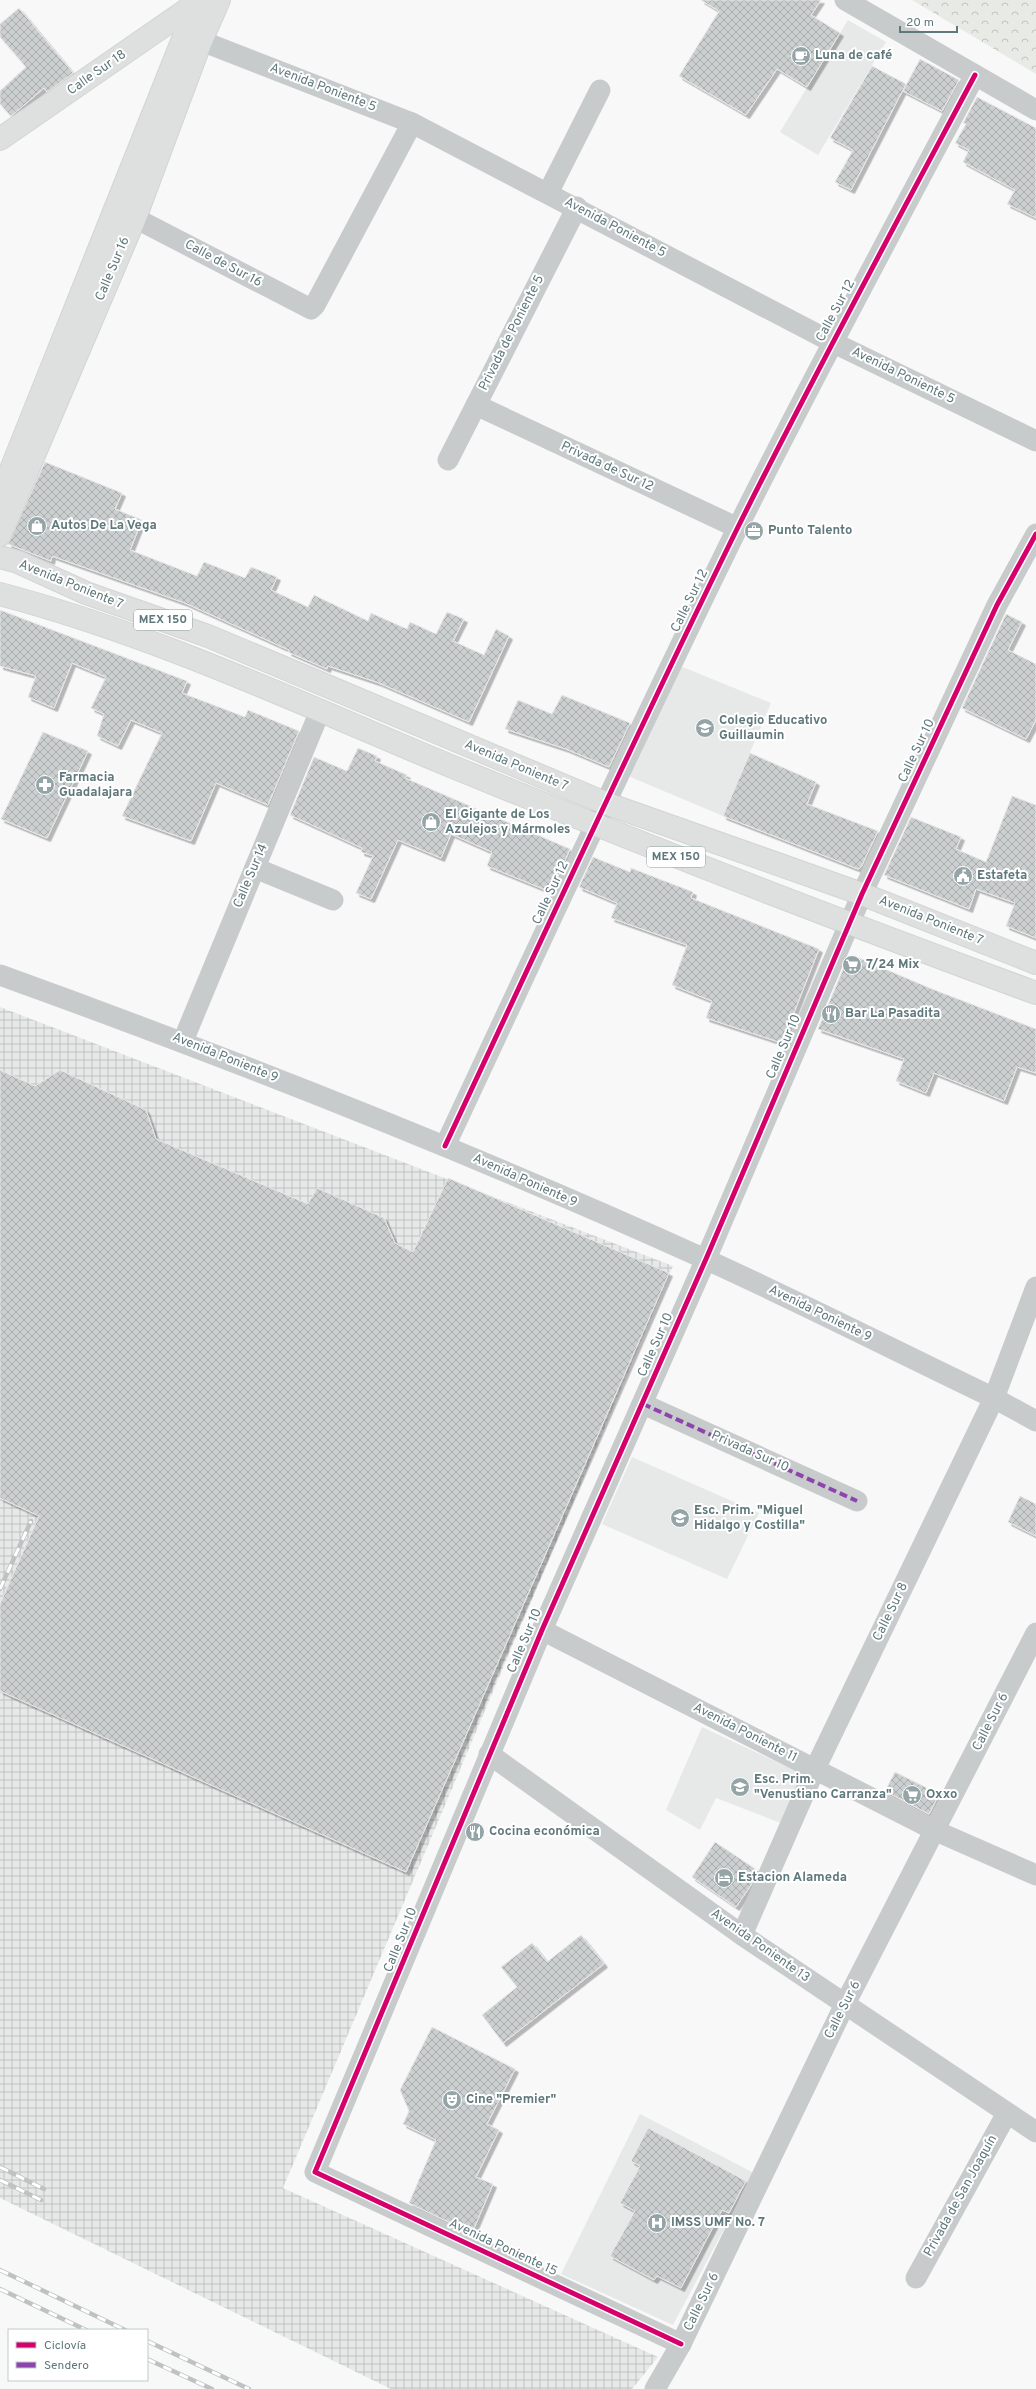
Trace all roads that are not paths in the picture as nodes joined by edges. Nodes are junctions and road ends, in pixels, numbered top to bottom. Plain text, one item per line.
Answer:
1 (219, 0) edge
2 (845, 0) edge
3 (200, 1) edge
4 (193, 37) junction
5 (976, 75) junction
6 (600, 90) dead end
7 (1036, 110) edge
8 (412, 123) junction
9 (0, 139) edge
10 (548, 193) junction
11 (577, 207) junction
12 (135, 218) junction
13 (832, 342) junction
14 (476, 405) junction
15 (1036, 441) edge
16 (448, 460) dead end
17 (0, 497) edge
18 (738, 528) junction
19 (1036, 534) edge
20 (0, 535) edge
21 (0, 557) edge
22 (0, 594) edge
23 (320, 711) junction
24 (605, 803) junction
25 (595, 825) junction
26 (255, 868) junction
27 (862, 894) junction
28 (333, 900) dead end
29 (849, 924) junction
30 (1036, 963) edge
31 (0, 975) edge
32 (1036, 993) edge
33 (183, 1041) junction
34 (445, 1146) junction
35 (706, 1259) junction
36 (1036, 1287) edge
37 (994, 1398) junction
38 (643, 1404) junction
39 (1036, 1421) edge
40 (858, 1501) dead end
41 (542, 1630) junction
42 (1036, 1633) edge
43 (489, 1754) junction
44 (815, 1769) junction
45 (936, 1831) junction
46 (1036, 1875) edge
47 (742, 1935) junction
48 (845, 2004) junction
49 (1007, 2113) junction
50 (1036, 2132) edge
51 (315, 2172) joint
52 (916, 2278) dead end
53 (681, 2344) junction
54 (654, 2389) edge

1 - 4 main road, Calle Sur 16
2 - 5 street
3 - 4 main road, Calle Sur 16
3 - 9 main road, Calle Sur 18
4 - 8 street, Avenida Poniente 5
4 - 12 main road, Calle Sur 16
4 - 17 main road, Calle Sur 16
5 - 7 street
5 - 13 street, Calle Sur 12
6 - 10 street
8 - 10 street, Avenida Poniente 5
8 - 12 street, Calle de Sur 16
10 - 11 street, Avenida Poniente 5
11 - 13 street, Avenida Poniente 5
11 - 14 street, Privada de Poniente 5
12 - 20 main road, Calle Sur 16
13 - 15 street, Avenida Poniente 5
13 - 18 street, Calle Sur 12
14 - 16 street, Privada de Poniente 5
14 - 18 street, Privada de Sur 12
18 - 24 street, Calle Sur 12
19 - 27 street, Calle Sur 10
21 - 24 main road, Avenida Poniente 7 / MEX 150
22 - 23 main road, Avenida Poniente 7 / MEX 150
23 - 25 main road, Avenida Poniente 7 / MEX 150
23 - 26 street, Calle Sur 14
24 - 25 street, Calle Sur 12
24 - 27 main road, Avenida Poniente 7 / MEX 150
25 - 29 main road, Avenida Poniente 7 / MEX 150
25 - 34 street, Calle Sur 12
26 - 28 street
26 - 33 street, Calle Sur 14
27 - 29 street, Calle Sur 10
27 - 30 main road, Avenida Poniente 7 / MEX 150
29 - 32 main road, Avenida Poniente 7 / MEX 150
29 - 35 street, Calle Sur 10
31 - 33 street, Avenida Poniente 9
33 - 34 street, Avenida Poniente 9
34 - 35 street, Avenida Poniente 9
35 - 37 street, Avenida Poniente 9
35 - 38 street, Calle Sur 10
36 - 37 street, Calle Sur 8
37 - 39 street, Avenida Poniente 9
37 - 44 street, Calle Sur 8
38 - 40 street, Privada Sur 10
38 - 41 street, Calle Sur 10
41 - 43 street, Calle Sur 10
41 - 44 street, Avenida Poniente 11
42 - 45 street, Calle Sur 6
43 - 47 street, Avenida Poniente 13
43 - 51 street, Calle Sur 10
44 - 45 street, Avenida Poniente 11
44 - 47 street, Calle Sur 8
45 - 46 street, Avenida Poniente 11
45 - 48 street, Calle Sur 6
47 - 48 street, Avenida Poniente 13
48 - 49 street, Avenida Poniente 13
48 - 53 street, Calle Sur 6
49 - 50 street, Avenida Poniente 13
49 - 52 street, Privada de San Joaquín
51 - 53 street, Avenida Poniente 15
53 - 54 street, Calle Sur 6

